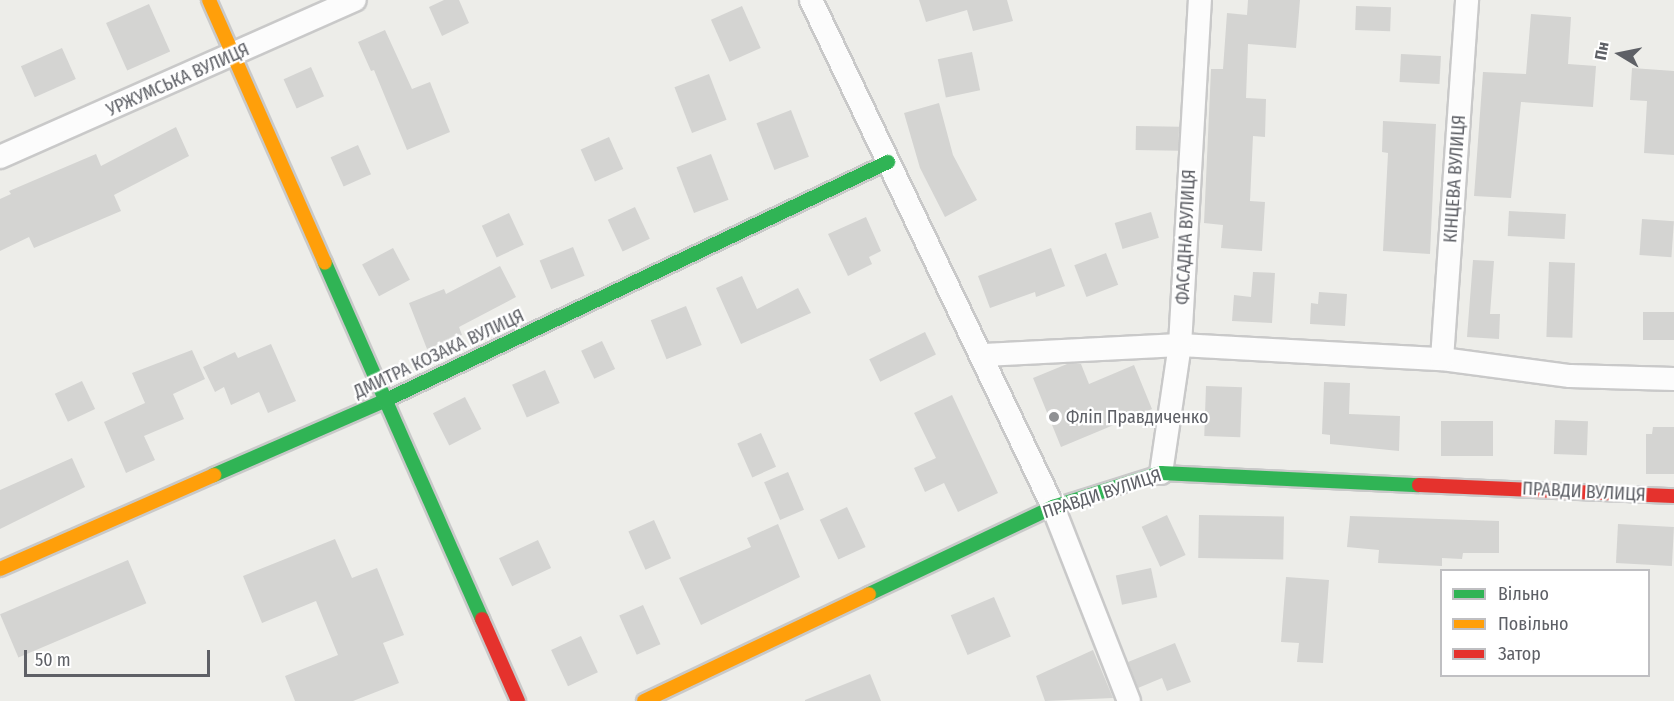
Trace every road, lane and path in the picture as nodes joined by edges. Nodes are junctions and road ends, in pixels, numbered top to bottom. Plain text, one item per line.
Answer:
1 (209, 0) edge
2 (356, 0) edge
3 (811, 0) edge
4 (1200, 0) edge
5 (1467, 0) edge
6 (235, 56) junction
7 (0, 158) edge
8 (888, 162) junction
9 (1180, 345) junction
10 (984, 356) junction
11 (1442, 359) junction
12 (1674, 379) edge
13 (384, 400) junction
14 (1161, 472) junction
15 (1674, 496) edge
16 (1053, 507) junction
17 (0, 569) edge
18 (518, 701) edge
19 (644, 701) edge
20 (1129, 701) edge

1 - 6 street
2 - 6 street, УРЖУМСЬКА ВУЛИЦЯ
3 - 8 street
4 - 9 street, ФАСАДНА ВУЛИЦЯ
5 - 11 street, КІНЦЕВА ВУЛИЦЯ
6 - 7 street, УРЖУМСЬКА ВУЛИЦЯ
6 - 13 street
8 - 10 street
8 - 13 street, ДМИТРА КОЗАКА ВУЛИЦЯ
9 - 10 street
9 - 11 street
9 - 14 street, ФАСАДНА ВУЛИЦЯ
10 - 16 street
11 - 12 street
13 - 17 street, ДМИТРА КОЗАКА ВУЛИЦЯ
13 - 18 street
14 - 15 street, ПРАВДИ ВУЛИЦЯ
14 - 16 street, ПРАВДИ ВУЛИЦЯ
16 - 19 street, ПРАВДИ ВУЛИЦЯ
16 - 20 street

